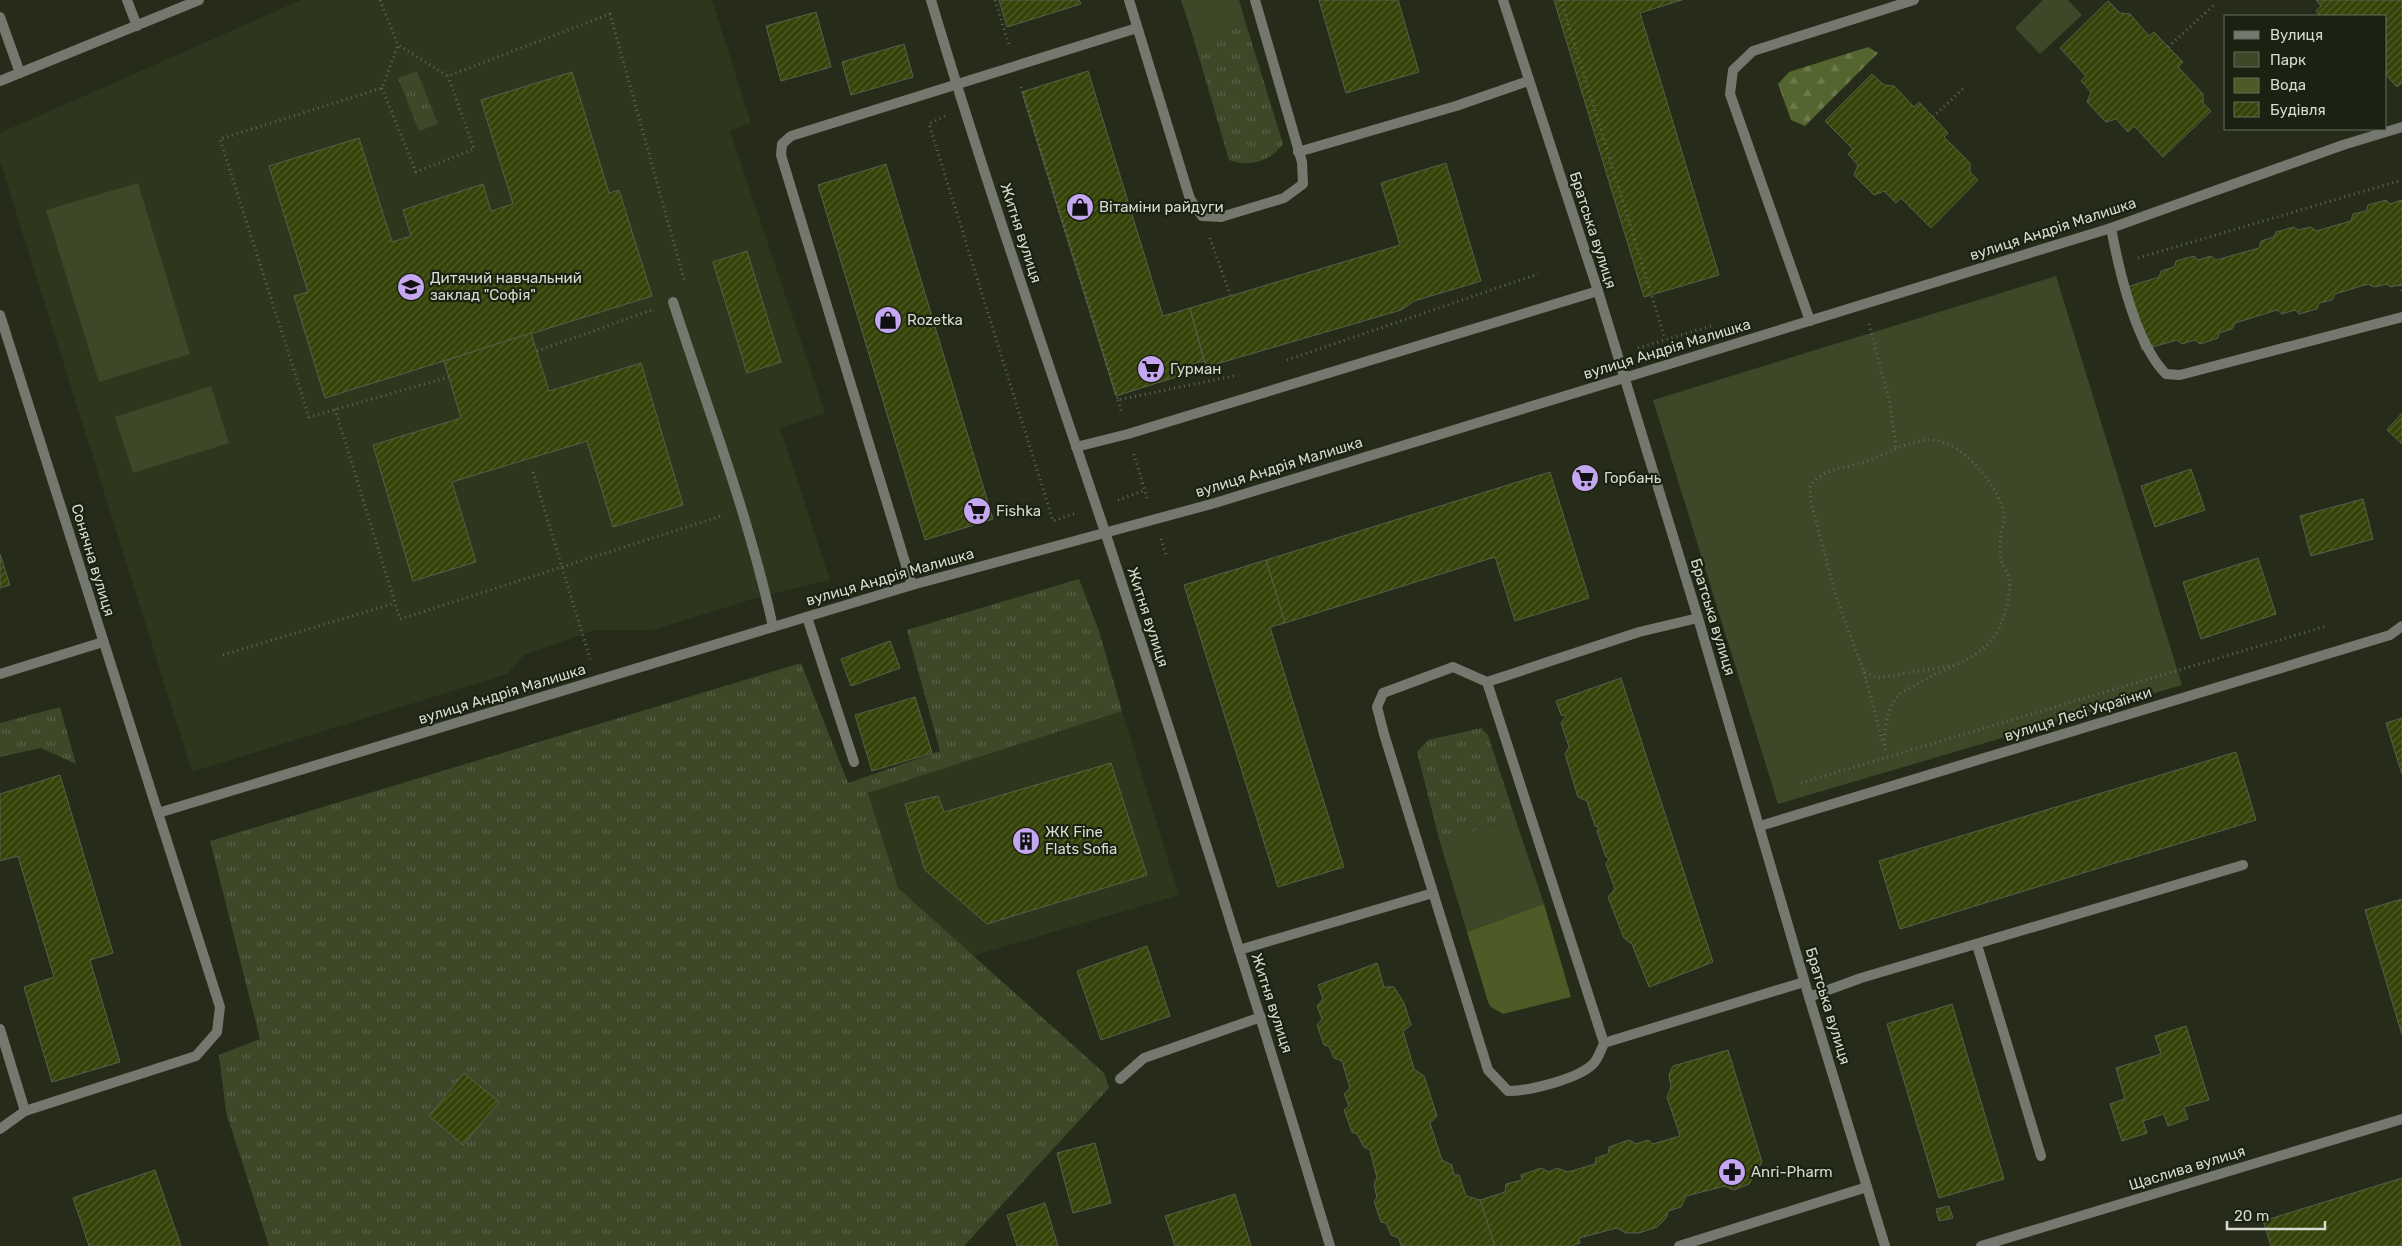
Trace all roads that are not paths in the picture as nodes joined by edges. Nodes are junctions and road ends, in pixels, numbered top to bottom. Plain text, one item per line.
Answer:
1 (127, 0) edge
2 (199, 0) edge
3 (931, 0) edge
4 (1129, 0) edge
5 (1255, 0) edge
6 (1503, 0) edge
7 (1914, 0) edge
8 (0, 17) edge
9 (137, 26) junction
10 (1137, 28) junction
11 (20, 73) junction
12 (0, 81) edge
13 (1528, 81) junction
14 (956, 85) junction
15 (2402, 127) edge
16 (1298, 152) junction
17 (2111, 228) junction
18 (1598, 291) junction
19 (673, 302) road end
20 (0, 315) edge
21 (2402, 317) edge
22 (1810, 321) junction
23 (1624, 378) junction
24 (1076, 446) junction
25 (1104, 532) junction
26 (912, 585) junction
27 (807, 617) junction
28 (1698, 618) junction
29 (2402, 626) edge
30 (772, 627) junction
31 (103, 642) junction
32 (0, 674) edge
33 (1487, 682) junction
34 (854, 762) dead end
35 (158, 813) junction
36 (1760, 826) junction
37 (2243, 865) dead end
38 (1433, 893) junction
39 (1977, 945) junction
40 (1239, 950) junction
41 (1804, 982) junction
42 (1809, 996) junction
43 (1261, 1016) junction
44 (0, 1030) edge
45 (1604, 1043) junction
46 (1120, 1079) dead end
47 (25, 1111) junction
48 (2402, 1118) edge
49 (0, 1129) edge
50 (2041, 1156) dead end
51 (1867, 1188) junction
52 (1330, 1246) edge
53 (1679, 1246) edge
54 (1885, 1246) edge
55 (1981, 1246) edge

1 - 9 street
2 - 9 street
3 - 14 street, Житня вулиця
4 - 10 street
5 - 16 street
6 - 13 street, Братська вулиця
7 - 22 street
8 - 11 street
9 - 11 street
10 - 14 street
10 - 16 street
11 - 12 street
13 - 16 street
13 - 18 street, Братська вулиця
14 - 24 street, Житня вулиця
14 - 26 street
15 - 17 street, вулиця Андрія Малишка
17 - 21 street
17 - 22 street, вулиця Андрія Малишка
18 - 23 street, Братська вулиця
18 - 24 street
19 - 30 street
20 - 31 street, Сонячна вулиця
22 - 23 street, вулиця Андрія Малишка
23 - 25 street, вулиця Андрія Малишка
23 - 28 street, Братська вулиця
24 - 25 street, Житня вулиця
25 - 26 street, вулиця Андрія Малишка
25 - 40 street, Житня вулиця
26 - 27 street, вулиця Андрія Малишка
27 - 30 street, вулиця Андрія Малишка
27 - 34 street
28 - 33 street
28 - 36 street, Братська вулиця
29 - 36 street, вулиця Лесі Українки
30 - 35 street, вулиця Андрія Малишка
31 - 32 street
31 - 35 street, Сонячна вулиця
33 - 38 street
33 - 45 street
35 - 47 street, Сонячна вулиця
36 - 41 street, Братська вулиця
37 - 39 street
38 - 40 street
38 - 45 street
39 - 42 street
39 - 50 street
40 - 43 street, Житня вулиця
41 - 42 street, Братська вулиця
41 - 45 street
42 - 51 street, Братська вулиця
43 - 46 street
43 - 52 street, Житня вулиця
44 - 47 street
47 - 49 street, Сонячна вулиця
48 - 55 street, Щаслива вулиця
51 - 53 street
51 - 54 street, Братська вулиця

